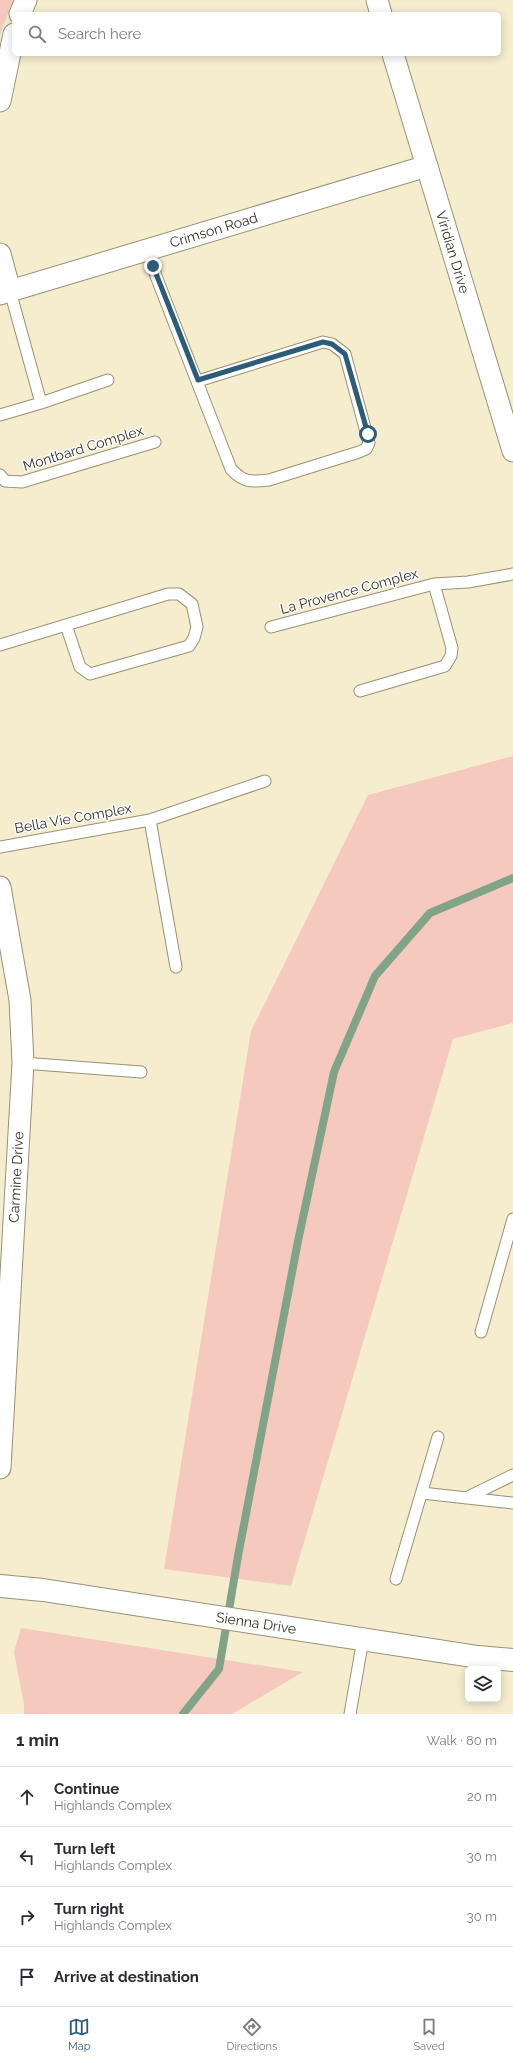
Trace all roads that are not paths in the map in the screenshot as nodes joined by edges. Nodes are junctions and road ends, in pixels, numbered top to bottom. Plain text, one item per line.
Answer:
1 (26, 0) edge
2 (377, 0) edge
3 (21, 12) edge
4 (380, 12) edge
5 (12, 44) edge
6 (394, 56) edge
7 (0, 101) edge
8 (427, 166) junction
9 (149, 249) junction
10 (0, 254) edge
11 (5, 292) edge
12 (108, 380) dead end
13 (198, 380) junction
14 (41, 403) junction
15 (0, 415) edge
16 (155, 442) dead end
17 (513, 451) edge
18 (0, 475) edge
19 (513, 574) edge
20 (434, 584) junction
21 (66, 625) junction
22 (271, 627) dead end
23 (0, 645) edge
24 (360, 691) dead end
25 (265, 782) dead end
26 (150, 820) junction
27 (0, 847) edge
28 (0, 887) edge
29 (176, 967) dead end
30 (23, 1063) junction
31 (141, 1072) dead end
32 (513, 1219) edge
33 (481, 1332) dead end
34 (438, 1437) dead end
35 (0, 1468) edge
36 (513, 1475) edge
37 (422, 1493) junction
38 (466, 1498) junction
39 (513, 1503) edge
40 (396, 1579) dead end
41 (0, 1586) edge
42 (363, 1639) junction
43 (513, 1660) edge
44 (350, 1714) edge

1 - 3 street
2 - 4 street
5 - 7 street
6 - 8 street, Viridian Drive
8 - 9 street, Crimson Road
8 - 17 street, Viridian Drive
9 - 11 street, Crimson Road
9 - 13 lane
10 - 11 street
11 - 14 lane
12 - 14 lane
13 - 13 lane
14 - 15 lane
16 - 18 lane, Montbard Complex
19 - 20 lane, La Provence Complex
20 - 22 lane, La Provence Complex
20 - 24 lane, La Provence Complex
21 - 21 lane
21 - 23 lane
25 - 26 lane, Bella Vie Complex
26 - 27 lane, Bella Vie Complex
26 - 29 lane, Bella Vie Complex
28 - 30 street, Carmine Drive
30 - 31 lane
30 - 35 street, Carmine Drive
32 - 33 lane
34 - 37 lane
36 - 38 lane
37 - 38 lane
37 - 40 lane
38 - 39 lane
41 - 42 street, Sienna Drive
42 - 43 street, Sienna Drive
42 - 44 lane

